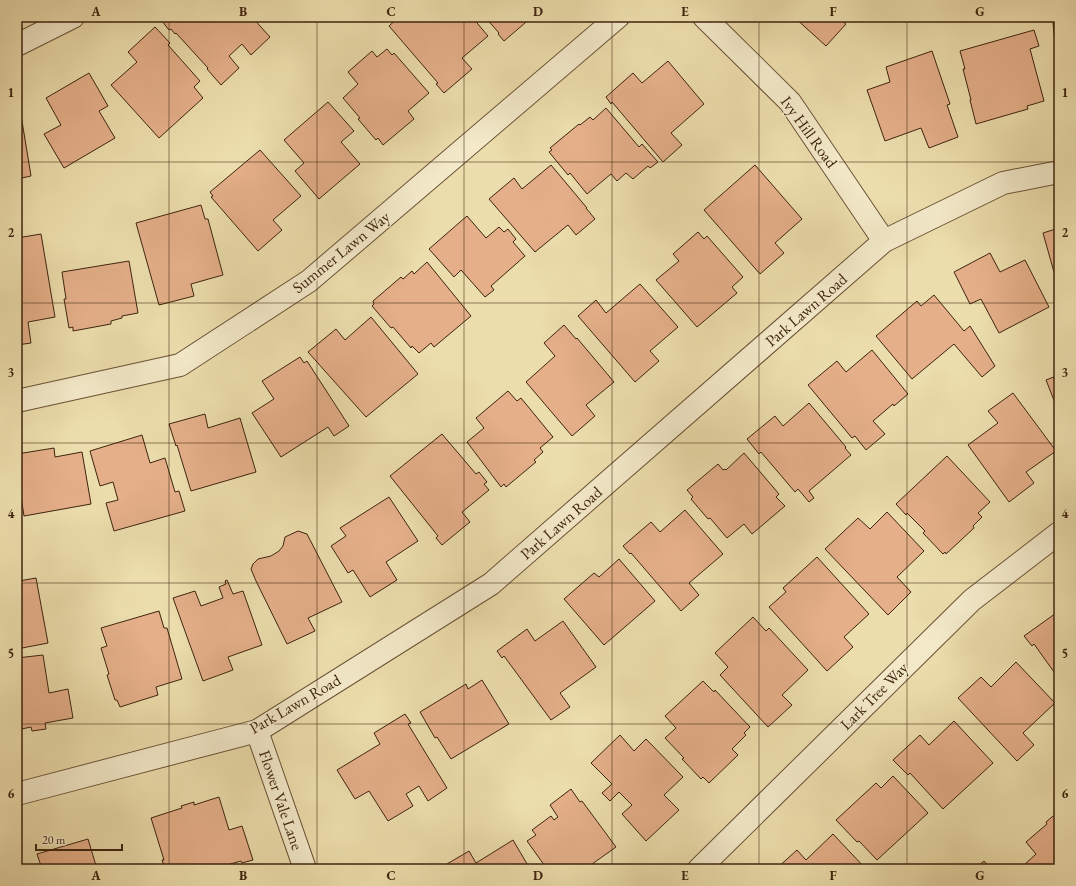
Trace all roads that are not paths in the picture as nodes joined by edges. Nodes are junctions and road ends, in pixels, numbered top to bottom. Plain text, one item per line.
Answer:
1 (73, 17) edge
2 (618, 17) edge
3 (704, 17) edge
4 (17, 45) edge
5 (1059, 172) edge
6 (884, 241) junction
7 (17, 401) edge
8 (1059, 533) edge
9 (257, 731) junction
10 (17, 794) edge
11 (305, 869) edge
12 (699, 869) edge

1 - 4 street
2 - 7 street, Summer Lawn Way
3 - 6 street, Ivy Hill Road
5 - 6 street, Park Lawn Road
6 - 9 street, Park Lawn Road
8 - 12 street, Lark Tree Way
9 - 10 street, Park Lawn Road
9 - 11 street, Flower Vale Lane

